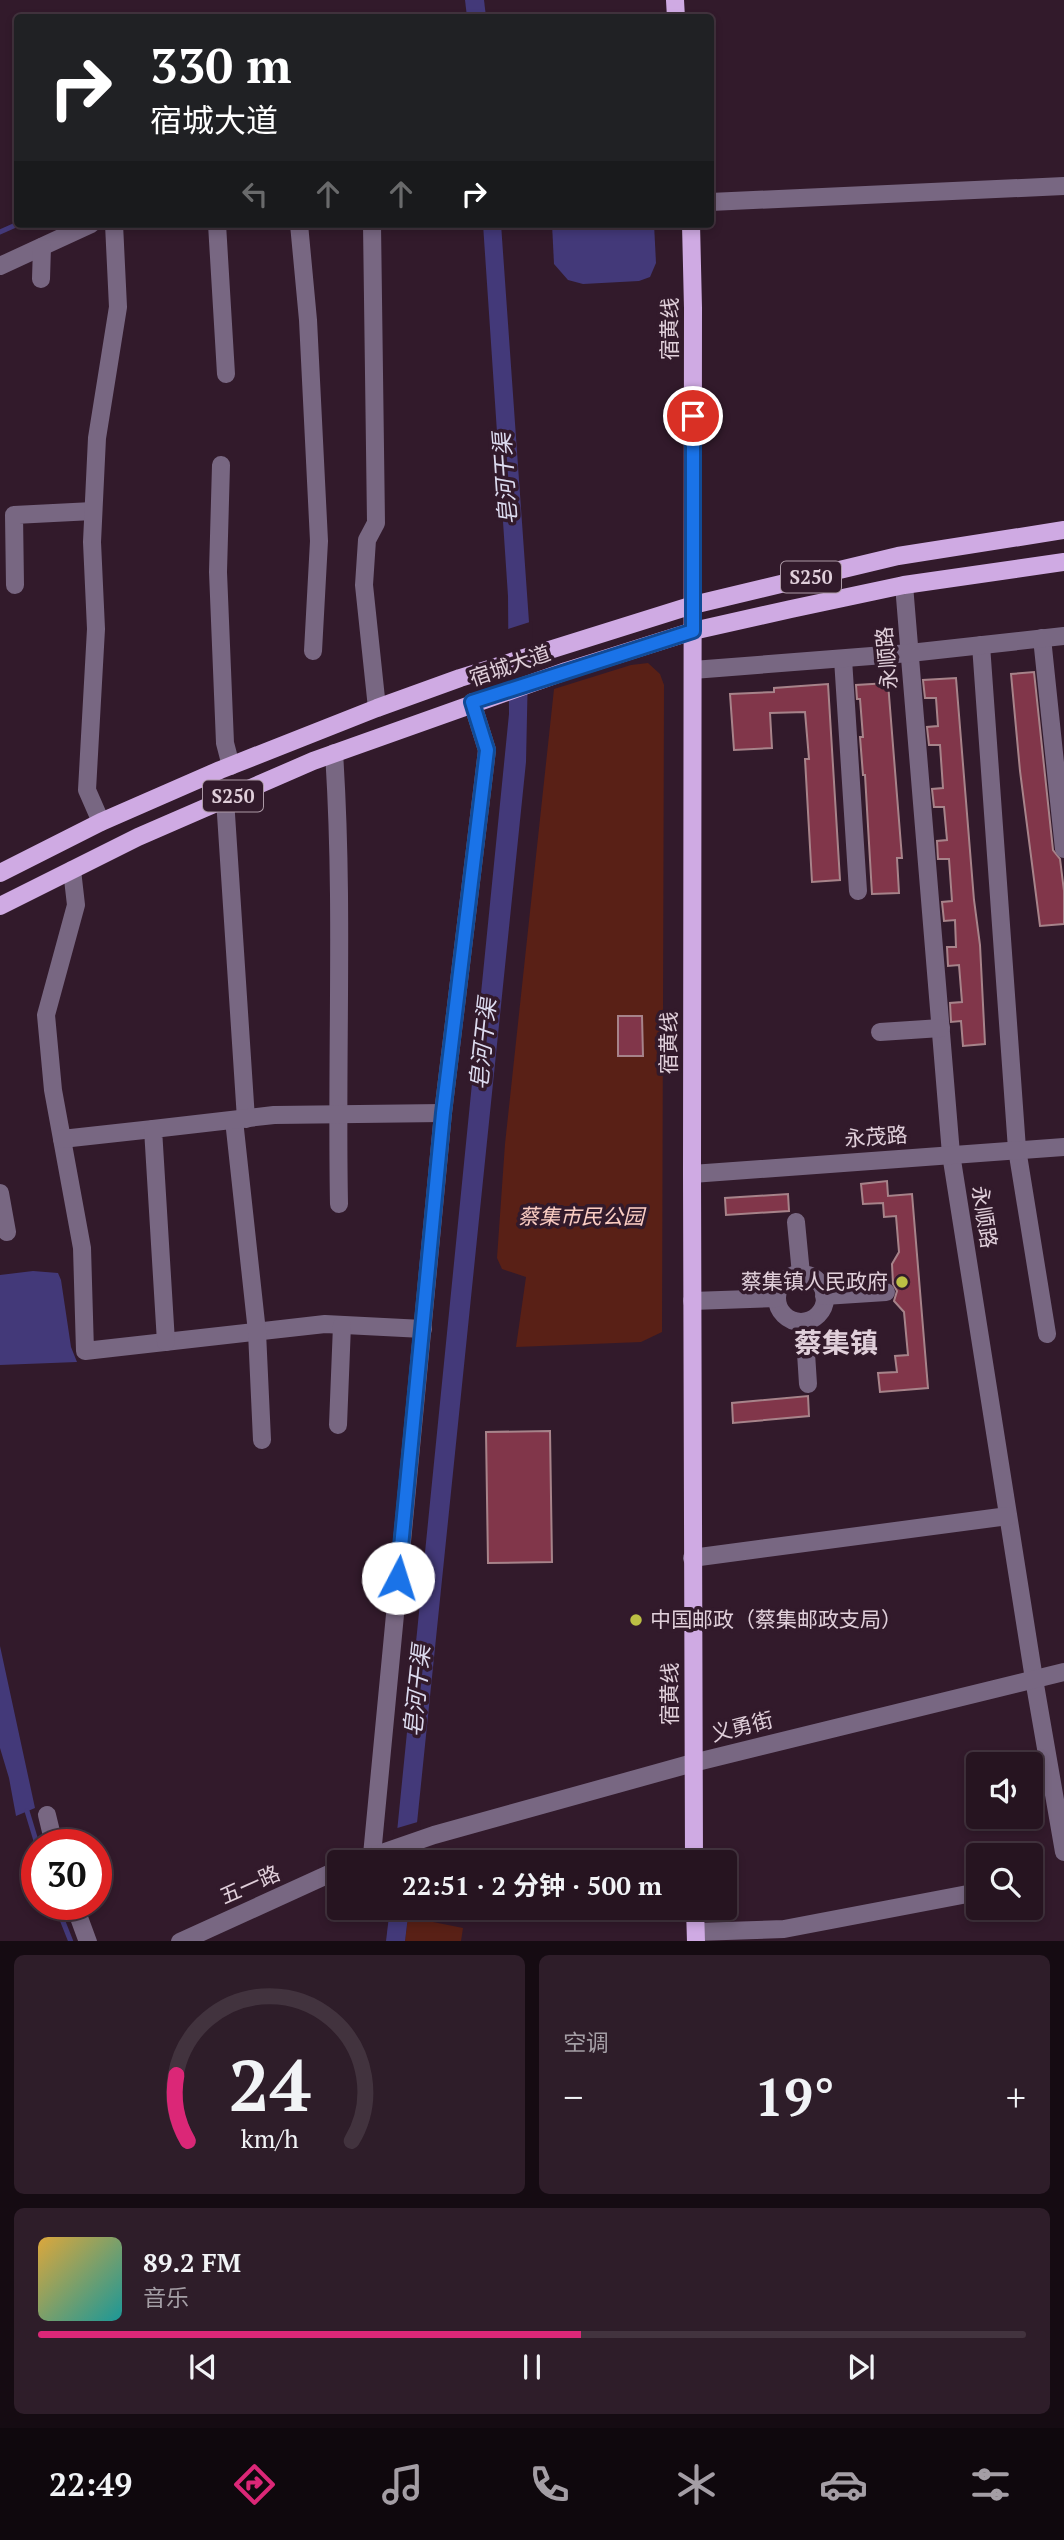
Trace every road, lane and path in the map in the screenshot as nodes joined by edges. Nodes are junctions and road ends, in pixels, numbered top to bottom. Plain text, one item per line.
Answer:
1 (1064, 186) edge
2 (714, 202) edge
3 (82, 228) edge
4 (114, 228) edge
5 (217, 228) edge
6 (299, 228) edge
7 (372, 228) edge
8 (691, 228) edge
9 (42, 247) junction
10 (0, 266) edge
11 (41, 279) dead end
12 (226, 374) dead end
13 (221, 464) dead end
14 (93, 511) junction
15 (1064, 530) edge
16 (1064, 562) edge
17 (904, 584) junction
18 (15, 585) dead end
19 (693, 605) junction
20 (693, 631) junction
21 (1064, 636) edge
22 (1042, 638) junction
23 (981, 645) junction
24 (313, 652) dead end
25 (910, 653) junction
26 (843, 659) junction
27 (692, 670) junction
28 (472, 702) junction
29 (377, 708) junction
30 (334, 753) junction
31 (231, 766) junction
32 (225, 799) junction
33 (101, 822) junction
34 (1064, 849) edge
35 (72, 870) junction
36 (0, 873) edge
37 (858, 891) dead end
38 (0, 906) edge
39 (941, 1028) junction
40 (880, 1032) dead end
41 (443, 1113) junction
42 (337, 1115) junction
43 (240, 1119) junction
44 (153, 1129) junction
45 (62, 1139) junction
46 (1064, 1147) edge
47 (1017, 1149) junction
48 (951, 1154) junction
49 (692, 1174) junction
50 (0, 1192) edge
51 (339, 1205) dead end
52 (796, 1222) dead end
53 (8, 1232) dead end
54 (801, 1274) junction
55 (886, 1293) dead end
56 (824, 1296) junction
57 (777, 1298) junction
58 (692, 1301) junction
59 (804, 1322) junction
60 (342, 1325) junction
61 (423, 1329) junction
62 (257, 1332) junction
63 (1047, 1334) dead end
64 (166, 1342) junction
65 (808, 1384) dead end
66 (338, 1425) dead end
67 (262, 1440) dead end
68 (1008, 1516) junction
69 (692, 1558) junction
70 (1064, 1672) edge
71 (1034, 1679) junction
72 (693, 1763) junction
73 (47, 1815) dead end
74 (50, 1829) edge
75 (365, 1850) edge
76 (388, 1850) edge
77 (694, 1850) edge
78 (1064, 1852) edge
79 (327, 1875) edge
80 (966, 1894) edge
81 (80, 1920) edge
82 (696, 1937) edge
83 (88, 1941) edge
84 (180, 1941) edge

1 - 2 street
3 - 9 street
4 - 14 street
5 - 12 street
6 - 24 street
7 - 29 street
8 - 19 main road, 宿黄线
9 - 10 street
9 - 11 street
13 - 31 street
14 - 18 street
14 - 33 street
15 - 19 main road, 宿城大道 / S250
16 - 17 main road, 宿城大道 / S250
17 - 20 main road, 宿城大道 / S250
17 - 25 street, 永顺路
19 - 20 main road, 宿黄线
19 - 29 main road, 宿城大道 / S250
20 - 27 main road, 宿黄线
20 - 28 main road, 宿城大道 / S250
21 - 22 street
22 - 23 street
22 - 34 street
23 - 25 street
23 - 47 street
25 - 26 street
25 - 39 street, 永顺路
26 - 27 street
26 - 37 street
27 - 49 main road, 宿黄线
28 - 30 main road, 宿城大道 / S250
28 - 41 street
29 - 31 main road, 宿城大道 / S250
30 - 32 main road, 宿城大道 / S250
30 - 42 street
31 - 33 main road, 宿城大道 / S250
32 - 35 main road, 宿城大道 / S250
32 - 43 street
33 - 36 main road, 宿城大道 / S250
35 - 38 main road, 宿城大道 / S250
35 - 45 street
39 - 40 street
39 - 48 street, 永顺路
41 - 42 street
41 - 61 street
42 - 43 street
42 - 51 street
43 - 44 street
43 - 62 street
44 - 45 street
44 - 64 street
45 - 64 street
46 - 47 street, 永茂路
47 - 48 street, 永茂路
47 - 63 street
48 - 49 street, 永茂路
48 - 68 street, 永顺路
49 - 58 main road, 宿黄线
50 - 53 street
52 - 54 street
54 - 56 street
54 - 57 street
55 - 56 street
56 - 59 street
57 - 58 street
57 - 59 street
58 - 69 main road, 宿黄线
59 - 65 street
60 - 61 street
60 - 62 street
60 - 66 street
61 - 75 street
62 - 64 street
62 - 67 street
68 - 69 street
68 - 71 street, 永顺路
69 - 72 main road, 宿黄线
70 - 71 street, 义勇街
71 - 72 street, 义勇街
71 - 78 street, 永顺路
72 - 76 street, 义勇街
72 - 77 main road, 宿黄线
73 - 74 street
79 - 84 street, 五一路
80 - 82 street
81 - 83 street

